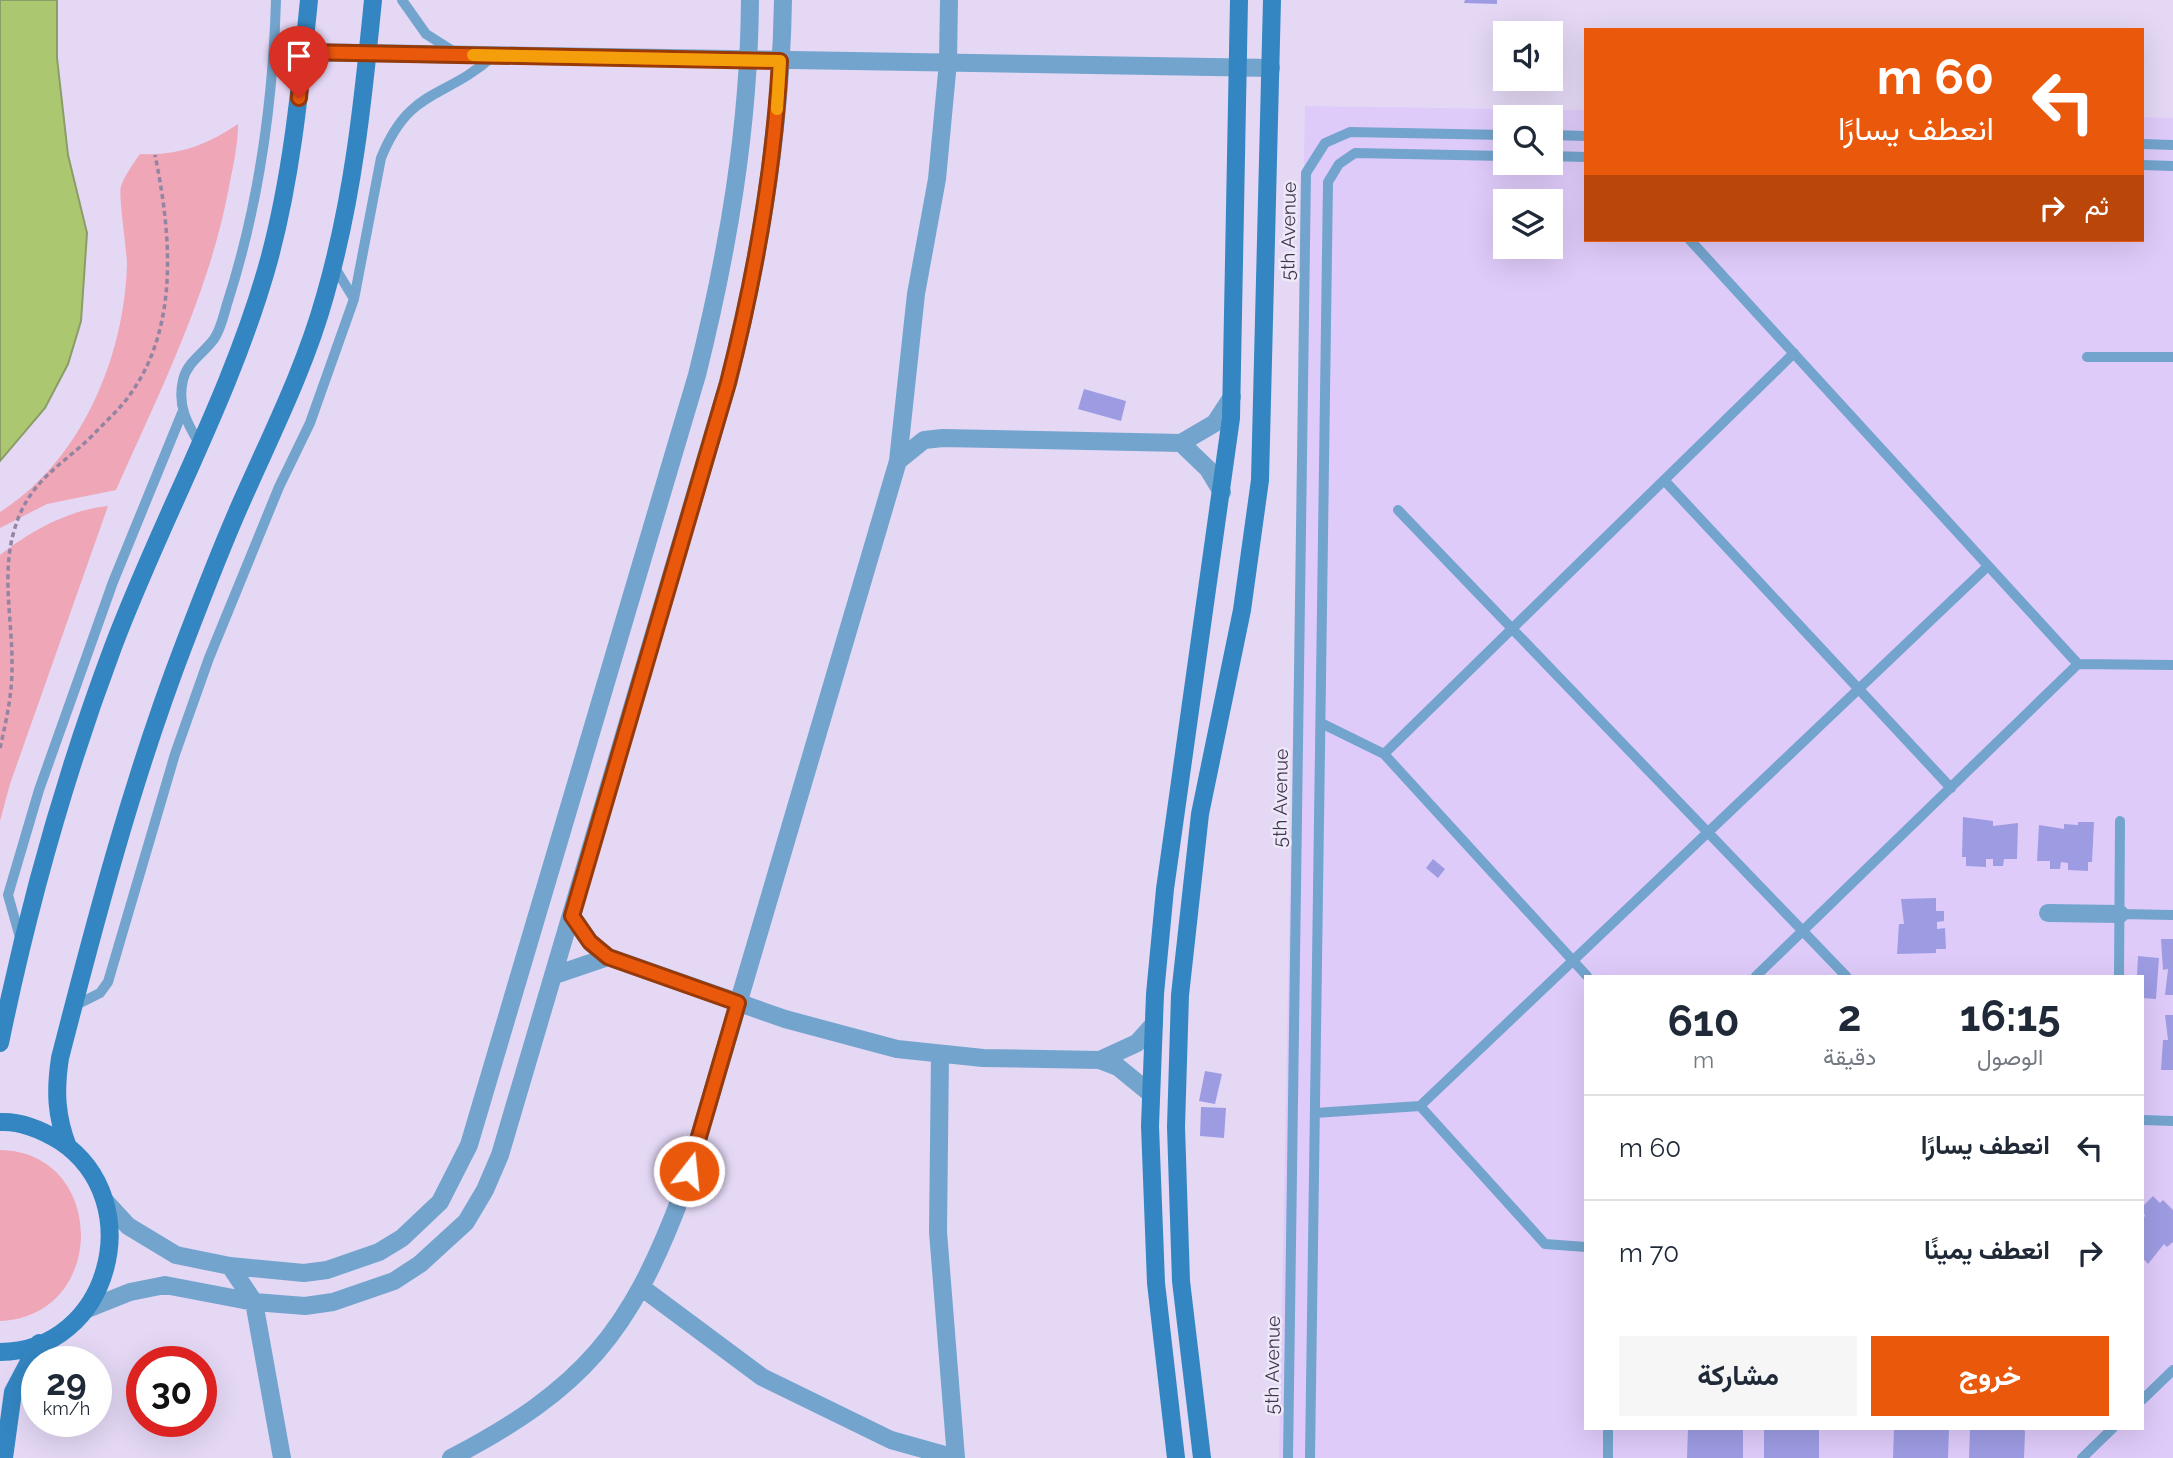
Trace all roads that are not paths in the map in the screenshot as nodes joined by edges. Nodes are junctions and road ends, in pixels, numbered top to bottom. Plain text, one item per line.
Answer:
1 (276, 0) edge
2 (309, 0) edge
3 (373, 0) edge
4 (402, 0) edge
5 (750, 0) edge
6 (783, 0) edge
7 (949, 0) edge
8 (1238, 0) edge
9 (1272, 0) edge
10 (303, 52) junction
11 (368, 53) junction
12 (458, 55) junction
13 (493, 56) junction
14 (748, 61) junction
15 (780, 61) junction
16 (948, 62) junction
17 (1237, 68) junction
18 (1271, 68) junction
19 (1493, 135) edge
20 (1563, 135) edge
21 (1584, 136) edge
22 (2144, 144) edge
23 (2173, 145) edge
24 (1493, 156) edge
25 (1563, 156) edge
26 (1584, 157) edge
27 (2144, 165) edge
28 (2173, 166) edge
29 (1692, 242) edge
30 (333, 265) junction
31 (354, 299) junction
32 (1794, 353) junction
33 (2087, 357) dead end
34 (2173, 357) edge
35 (1231, 397) junction
36 (182, 413) junction
37 (1181, 443) junction
38 (200, 445) junction
39 (898, 461) junction
40 (1664, 480) junction
41 (1223, 492) junction
42 (1398, 510) dead end
43 (1989, 566) junction
44 (1512, 629) junction
45 (2078, 664) junction
46 (2173, 665) edge
47 (1859, 689) junction
48 (1321, 723) junction
49 (1384, 754) junction
50 (1951, 788) junction
51 (2120, 821) dead end
52 (1708, 833) junction
53 (2048, 913) dead end
54 (2120, 914) junction
55 (2173, 915) edge
56 (572, 916) junction
57 (1802, 931) junction
58 (23, 947) junction
59 (608, 957) junction
60 (1573, 961) junction
61 (555, 975) junction
62 (1586, 975) edge
63 (1757, 975) edge
64 (1845, 975) edge
65 (2119, 975) edge
66 (738, 1003) junction
67 (74, 1006) junction
68 (1154, 1024) junction
69 (0, 1043) edge
70 (940, 1054) junction
71 (1100, 1060) junction
72 (1152, 1094) junction
73 (1420, 1106) junction
74 (1315, 1113) junction
75 (2144, 1120) edge
76 (2173, 1121) edge
77 (0, 1122) edge
78 (68, 1147) junction
79 (106, 1202) junction
80 (1584, 1247) edge
81 (230, 1266) junction
82 (641, 1287) junction
83 (254, 1302) junction
84 (85, 1310) junction
85 (39, 1343) junction
86 (0, 1352) edge
87 (2173, 1370) edge
88 (2144, 1397) edge
89 (1608, 1430) edge
90 (2111, 1430) edge
91 (484, 1451) edge
92 (4, 1458) edge
93 (282, 1458) edge
94 (451, 1458) edge
95 (956, 1458) edge
96 (1176, 1458) edge
97 (1202, 1458) edge
98 (1288, 1458) edge
99 (1310, 1458) edge
100 (1608, 1458) edge
101 (2082, 1458) edge

1 - 36 lane
2 - 10 main road
3 - 11 main road
4 - 12 lane
5 - 14 street
6 - 15 street
7 - 16 street
8 - 17 main road
9 - 18 main road
10 - 11 street
10 - 38 main road
11 - 12 street
11 - 30 main road
12 - 13 street
13 - 14 street
13 - 31 lane
14 - 15 street
14 - 81 street
15 - 16 street
15 - 56 street
16 - 17 street
16 - 39 street
17 - 18 street
17 - 35 main road
18 - 97 main road
19 - 98 lane, 5th Avenue
20 - 21 lane
22 - 23 lane
24 - 48 lane, 5th Avenue
25 - 26 lane
27 - 28 lane
29 - 32 lane
30 - 31 lane
30 - 67 main road
31 - 67 lane
32 - 40 lane
32 - 43 lane
33 - 34 lane
35 - 37 street
35 - 41 main road
36 - 38 lane
36 - 58 lane
37 - 39 street
37 - 41 street
38 - 58 main road
39 - 66 street
40 - 44 lane
40 - 47 lane
41 - 68 main road
42 - 44 lane
43 - 45 lane
43 - 47 lane
44 - 49 lane
44 - 52 lane
45 - 46 lane
45 - 50 lane
47 - 50 lane
47 - 52 lane
48 - 49 lane
48 - 74 lane, 5th Avenue
49 - 60 lane
50 - 57 lane
51 - 54 lane
52 - 57 lane
52 - 60 lane
53 - 54 street
54 - 55 lane
54 - 65 lane
56 - 59 street
56 - 61 street
57 - 63 lane
57 - 64 lane
58 - 69 main road
59 - 61 street
59 - 66 street
60 - 62 lane
60 - 73 lane
61 - 83 street
66 - 70 street
66 - 82 street
67 - 78 main road
68 - 71 street
68 - 72 main road
70 - 71 street
70 - 95 street
71 - 72 street
72 - 96 main road
73 - 74 lane
73 - 80 lane
74 - 99 lane, 5th Avenue
75 - 76 lane
77 - 78 main road
78 - 79 main road
79 - 81 street
79 - 84 main road
81 - 83 street
82 - 91 street
82 - 95 street
83 - 84 street
83 - 93 street
84 - 85 main road
85 - 86 main road
85 - 92 main road
87 - 88 lane
89 - 100 lane
90 - 101 lane
91 - 94 street

